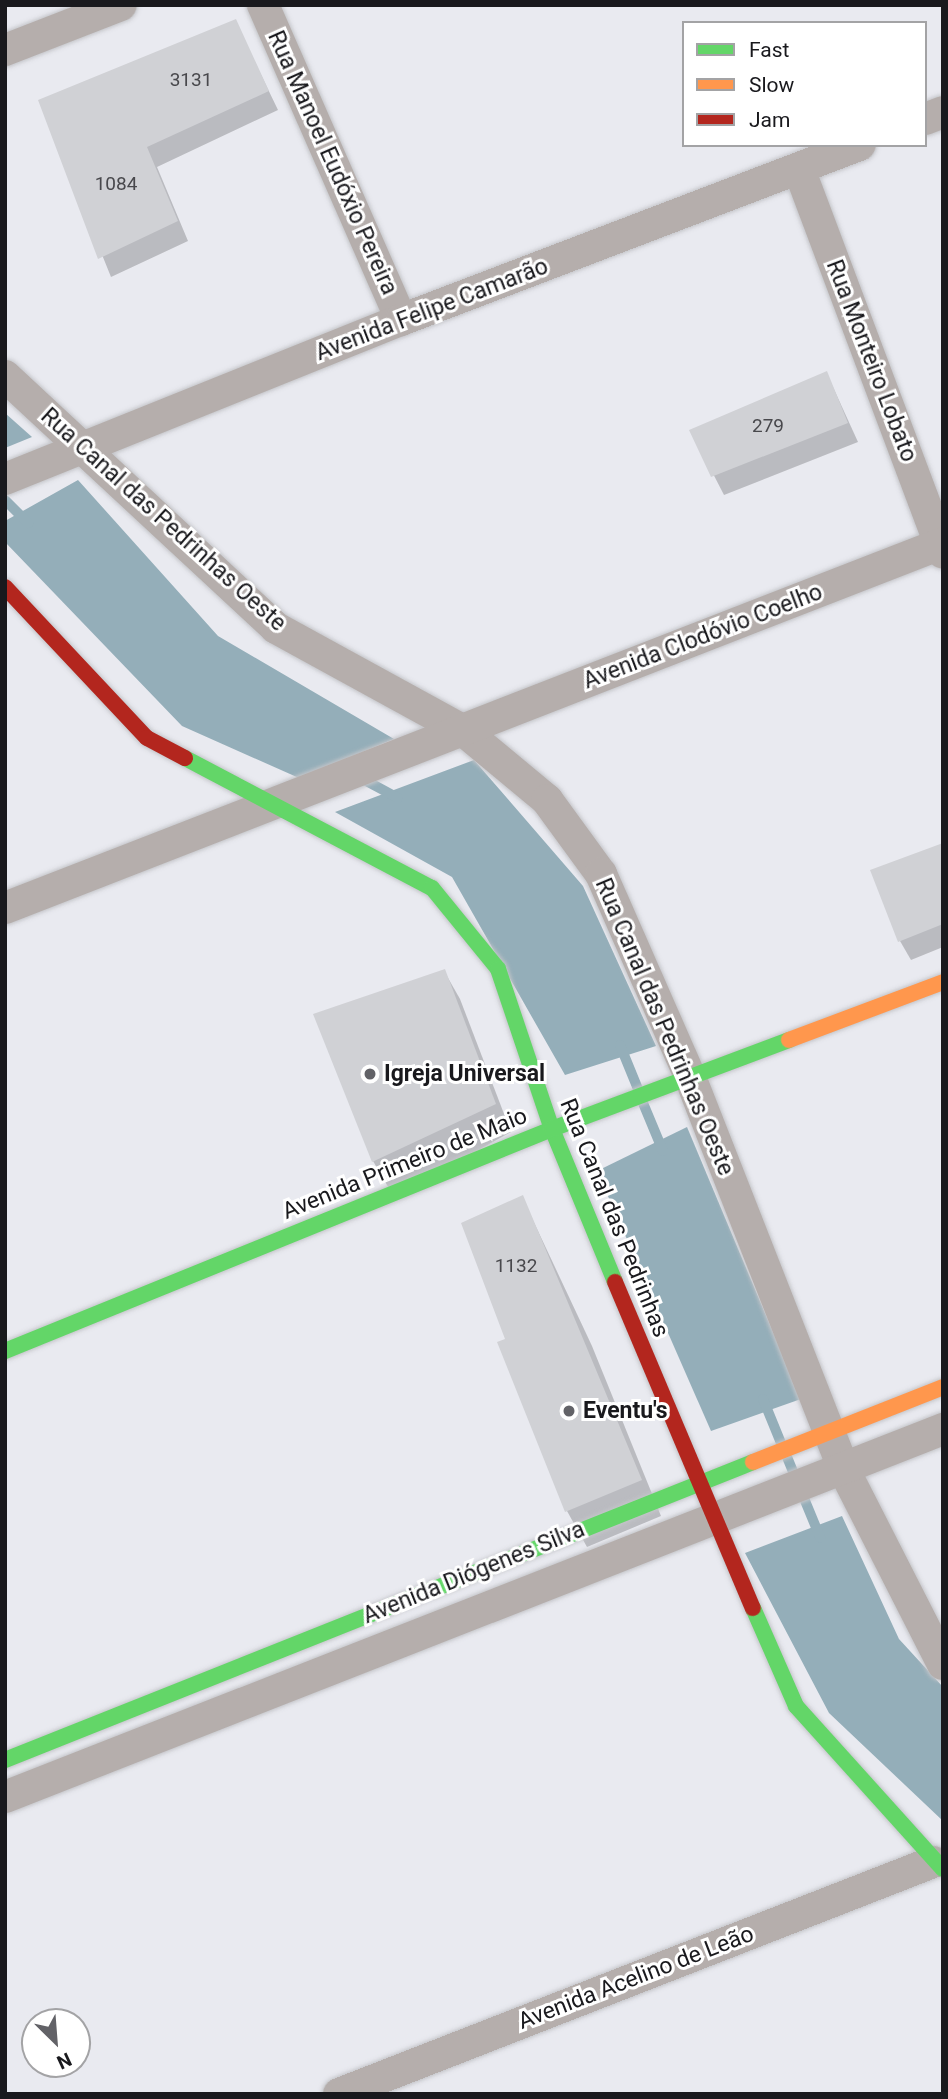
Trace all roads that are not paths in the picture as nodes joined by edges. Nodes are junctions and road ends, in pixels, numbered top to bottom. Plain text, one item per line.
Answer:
1 (121, 5) edge
2 (263, 5) edge
3 (5, 50) edge
4 (855, 147) edge
5 (799, 169) junction
6 (401, 320) junction
7 (5, 376) edge
8 (72, 454) junction
9 (5, 479) edge
10 (942, 547) edge
11 (5, 587) edge
12 (452, 735) junction
13 (273, 806) junction
14 (5, 908) edge
15 (943, 982) edge
16 (677, 1082) junction
17 (552, 1129) junction
18 (5, 1351) edge
19 (943, 1387) edge
20 (943, 1429) edge
21 (815, 1438) junction
22 (829, 1473) junction
23 (698, 1484) junction
24 (712, 1517) junction
25 (943, 1664) edge
26 (5, 1760) edge
27 (5, 1797) edge
28 (938, 1866) edge
29 (339, 2094) edge

1 - 3 street
2 - 6 street, Rua Manoel Eudóxio Pereira
4 - 5 street, Avenida Felipe Camarão
5 - 6 street, Avenida Felipe Camarão
5 - 10 street, Rua Monteiro Lobato
6 - 8 street, Avenida Felipe Camarão
7 - 8 street, Rua Canal das Pedrinhas Oeste
8 - 9 street, Avenida Felipe Camarão
8 - 12 street, Rua Canal das Pedrinhas Oeste
10 - 12 street, Avenida Clodóvio Coelho
11 - 13 street, Rua Canal das Pedrinhas
12 - 13 street, Avenida Clodóvio Coelho
12 - 16 street, Rua Canal das Pedrinhas Oeste
13 - 14 street
13 - 17 street, Rua Canal das Pedrinhas
15 - 16 street, Avenida Primeiro de Maio
16 - 17 street, Avenida Primeiro de Maio
16 - 21 street, Rua Canal das Pedrinhas Oeste
17 - 18 street, Avenida Primeiro de Maio
17 - 23 street, Rua Canal das Pedrinhas
19 - 21 street, Avenida Diógenes Silva
20 - 22 street, Avenida Diógenes Silva
21 - 22 street, Rua Canal das Pedrinhas Oeste
21 - 23 street, Avenida Diógenes Silva
22 - 24 street, Avenida Diógenes Silva
22 - 25 street, Rua Canal das Pedrinhas Oeste
23 - 24 street, Rua Canal das Pedrinhas
23 - 26 street, Avenida Diógenes Silva
24 - 27 street, Avenida Diógenes Silva
24 - 28 street, Rua Canal das Pedrinhas
28 - 29 street, Avenida Acelino de Leão

